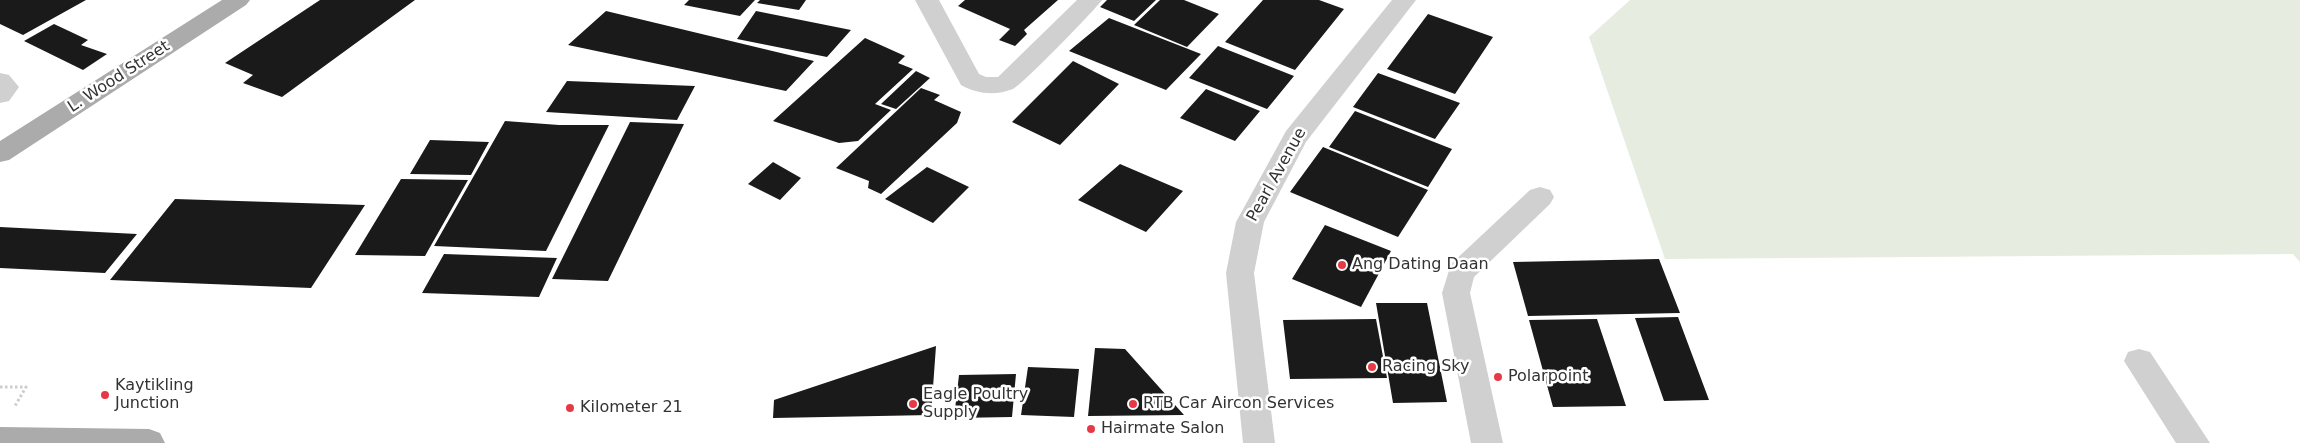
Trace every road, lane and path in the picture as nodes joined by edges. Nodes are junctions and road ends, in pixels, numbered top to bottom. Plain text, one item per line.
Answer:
1 (238, 0) edge
2 (927, 0) edge
3 (1090, 0) edge
4 (1404, 0) edge
5 (0, 81) edge
6 (0, 95) edge
7 (0, 153) edge
8 (1540, 197) dead end
9 (2140, 361) dead end
10 (0, 387) edge
11 (26, 387) dead end
12 (0, 441) edge
13 (149, 443) edge
14 (1259, 443) edge
15 (1486, 443) edge
16 (2194, 443) edge

1 - 7 main road, L. Wood Street
2 - 3 street
4 - 14 street, Pearl Avenue
5 - 6 street
8 - 15 street
9 - 16 street
10 - 11 path
12 - 13 main road

